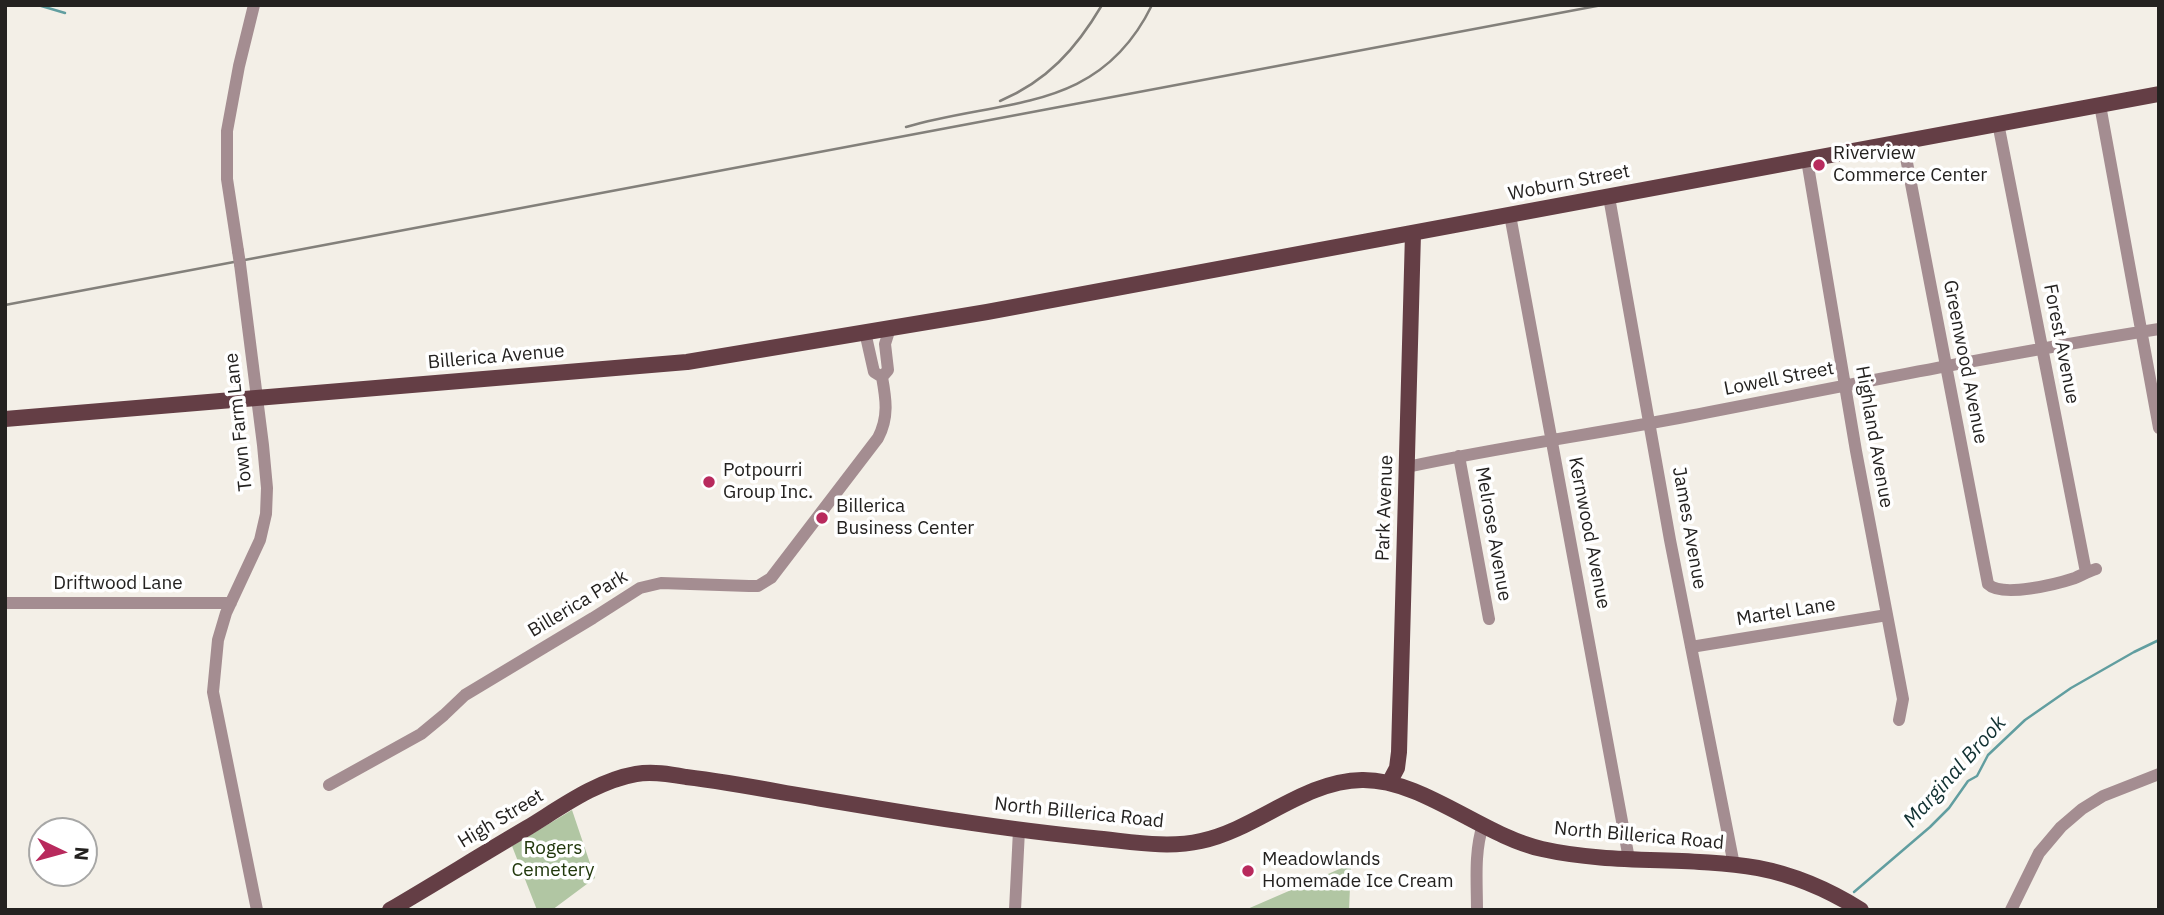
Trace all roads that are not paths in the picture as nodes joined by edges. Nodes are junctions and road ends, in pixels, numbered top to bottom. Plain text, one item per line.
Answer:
1 (254, 5) edge
2 (2159, 94) edge
3 (2100, 105) junction
4 (1998, 123) junction
5 (1903, 142) junction
6 (1807, 160) junction
7 (1609, 197) junction
8 (1510, 215) junction
9 (1413, 233) junction
10 (987, 312) joint
11 (890, 328) junction
12 (2159, 329) edge
13 (865, 332) junction
14 (2141, 332) junction
15 (2043, 349) junction
16 (1946, 367) junction
17 (882, 377) junction
18 (1845, 386) junction
19 (258, 398) junction
20 (5, 419) edge
21 (1650, 423) junction
22 (2159, 428) edge
23 (1551, 440) junction
24 (1460, 456) junction
25 (1407, 467) junction
26 (1992, 588) joint
27 (5, 603) edge
28 (231, 603) junction
29 (1887, 615) junction
30 (1489, 620) dead end
31 (1691, 647) junction
32 (1899, 720) dead end
33 (639, 773) joint
34 (2159, 774) edge
35 (1389, 783) junction
36 (329, 785) dead end
37 (1483, 825) junction
38 (1018, 830) junction
39 (1629, 859) junction
40 (1734, 865) junction
41 (257, 910) edge
42 (390, 910) edge
43 (1015, 910) edge
44 (1477, 910) edge
45 (1861, 910) edge
46 (2011, 910) edge

1 - 19 street, Town Farm Lane
2 - 3 main road, Woburn Street
3 - 4 main road, Woburn Street
3 - 14 street
4 - 5 main road, Woburn Street
4 - 15 street, Forest Avenue
5 - 6 main road, Woburn Street
5 - 16 street, Greenwood Avenue
6 - 7 main road, Woburn Street
6 - 18 street, Highland Avenue
7 - 8 main road, Woburn Street
7 - 21 street, James Avenue
8 - 9 main road, Woburn Street
8 - 23 street, Kernwood Avenue
9 - 10 main road, Woburn Street
9 - 25 main road, Park Avenue
10 - 11 main road, Billerica Avenue
11 - 13 main road, Billerica Avenue
11 - 17 street, Billerica Park
12 - 14 street, Lowell Street
13 - 17 street, Billerica Park
13 - 19 main road, Billerica Avenue
14 - 15 street, Lowell Street
14 - 22 street
15 - 16 street, Lowell Street
15 - 26 street, Forest Avenue
16 - 18 street, Lowell Street
16 - 26 street, Greenwood Avenue
17 - 36 street, Billerica Park
18 - 21 street, Lowell Street
18 - 29 street, Highland Avenue
19 - 20 main road, Billerica Avenue
19 - 28 street, Town Farm Lane
21 - 23 street, Lowell Street
21 - 31 street, James Avenue
23 - 24 street, Lowell Street
23 - 39 street, Kernwood Avenue
24 - 25 street, Lowell Street
24 - 30 street, Melrose Avenue
25 - 35 main road, Park Avenue
27 - 28 street, Driftwood Lane
28 - 41 street, Town Farm Lane
29 - 31 street, Martel Lane
29 - 32 street, Highland Avenue
31 - 40 street, James Avenue
33 - 38 main road, North Billerica Road
33 - 42 main road, High Street
34 - 46 street
35 - 37 main road, North Billerica Road
35 - 38 main road, North Billerica Road
37 - 39 main road, North Billerica Road
37 - 44 street
38 - 43 street
39 - 40 main road, North Billerica Road
40 - 45 main road, North Billerica Road

